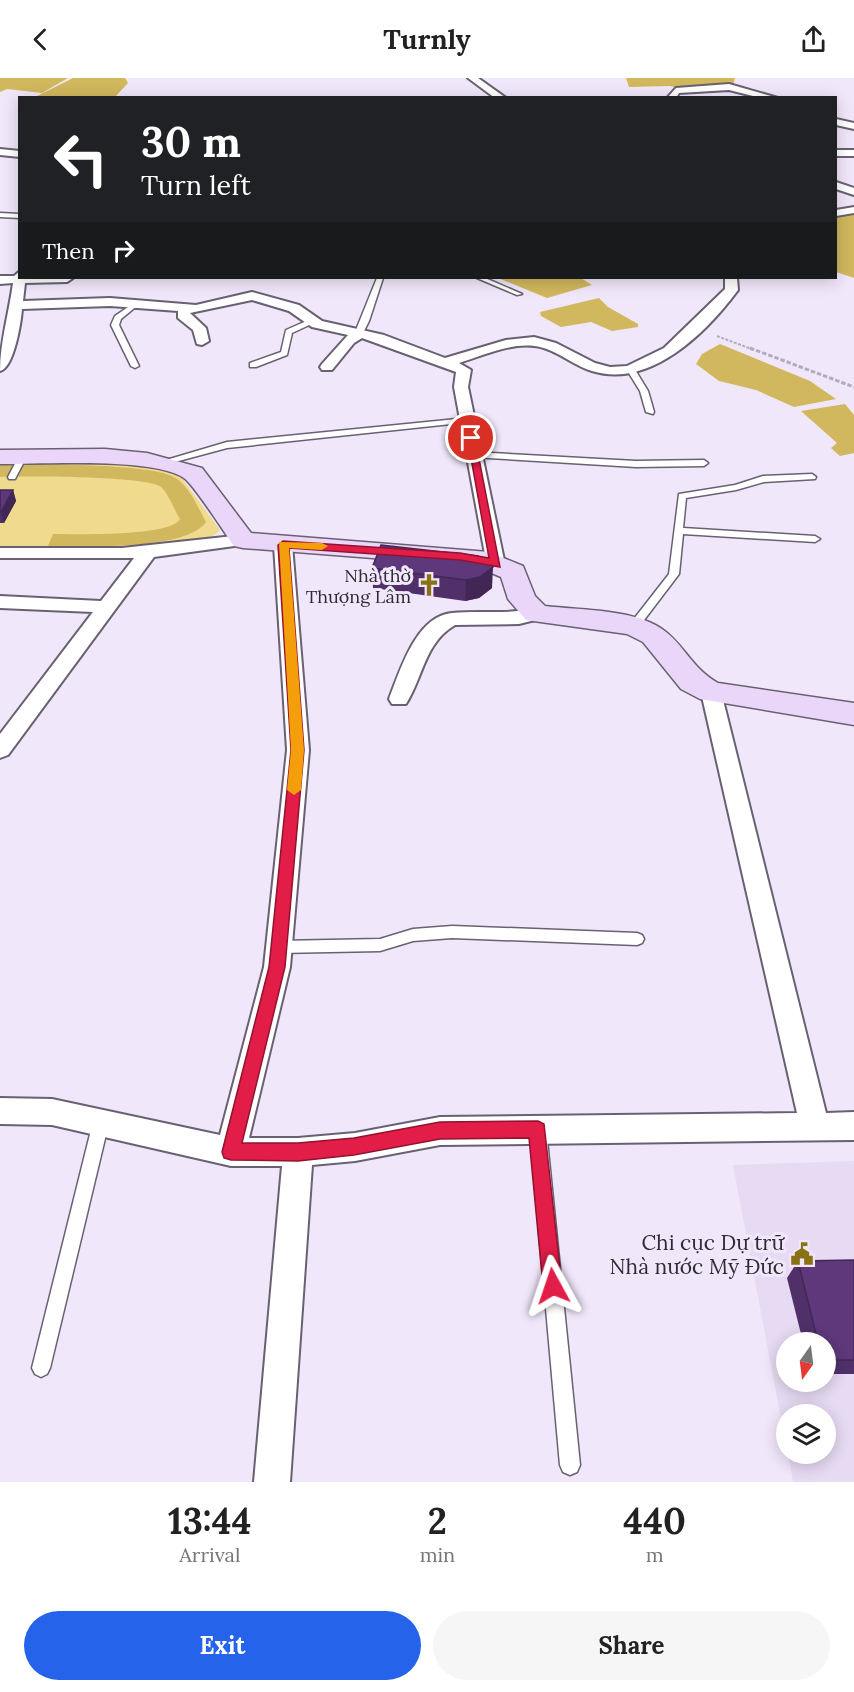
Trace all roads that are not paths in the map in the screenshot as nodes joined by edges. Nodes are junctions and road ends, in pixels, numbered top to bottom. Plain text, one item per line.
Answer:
1 (472, 78) edge
2 (747, 78) edge
3 (743, 90) junction
4 (499, 96) edge
5 (672, 96) edge
6 (766, 96) edge
7 (837, 122) edge
8 (854, 126) edge
9 (1, 153) edge
10 (837, 153) edge
11 (854, 153) edge
12 (18, 154) edge
13 (837, 186) edge
14 (854, 192) edge
15 (854, 210) edge
16 (837, 213) edge
17 (0, 215) edge
18 (18, 216) edge
19 (18, 277) edge
20 (18, 279) edge
21 (380, 279) edge
22 (482, 279) edge
23 (731, 279) edge
24 (0, 280) edge
25 (519, 294) dead end
26 (17, 305) junction
27 (135, 305) junction
28 (185, 309) junction
29 (314, 321) junction
30 (357, 335) junction
31 (5, 339) edge
32 (202, 341) dead end
33 (447, 362) junction
34 (253, 365) dead end
35 (135, 366) dead end
36 (0, 367) edge
37 (327, 368) dead end
38 (631, 370) junction
39 (650, 412) dead end
40 (467, 420) junction
41 (474, 455) junction
42 (14, 463) edge
43 (160, 463) junction
44 (704, 463) dead end
45 (812, 477) dead end
46 (678, 531) junction
47 (815, 539) dead end
48 (243, 540) junction
49 (283, 545) junction
50 (0, 553) edge
51 (147, 553) junction
52 (496, 565) junction
53 (0, 602) edge
54 (106, 607) junction
55 (536, 614) junction
56 (634, 626) junction
57 (711, 692) junction
58 (399, 699) dead end
59 (854, 714) edge
60 (0, 750) edge
61 (637, 939) dead end
62 (279, 946) junction
63 (0, 1111) edge
64 (101, 1122) junction
65 (854, 1126) edge
66 (815, 1127) junction
67 (538, 1130) junction
68 (231, 1152) junction
69 (298, 1152) junction
70 (41, 1368) dead end
71 (570, 1465) dead end
72 (272, 1482) edge

1 - 4 street
2 - 3 street
3 - 5 street
3 - 6 street
7 - 8 street
9 - 12 street
10 - 11 street
13 - 14 street
15 - 16 street
17 - 18 lane
19 - 24 street
20 - 26 street
21 - 30 lane
22 - 25 lane
23 - 38 street
26 - 27 street
26 - 31 street
27 - 28 street
27 - 35 lane
28 - 29 street
28 - 32 street
29 - 30 street
29 - 34 lane
30 - 33 street
30 - 37 street
31 - 36 street
33 - 38 street
33 - 40 street
38 - 39 lane
40 - 41 street
40 - 43 lane
41 - 44 lane
41 - 52 street
42 - 43 street
43 - 48 street
45 - 46 lane
46 - 47 lane
46 - 56 lane
48 - 49 street
48 - 51 street
49 - 52 street
49 - 62 street
50 - 51 street
51 - 54 street
52 - 55 street
53 - 54 street
54 - 60 street
55 - 56 street
55 - 58 street
56 - 57 street
57 - 59 street
57 - 66 street
61 - 62 lane
62 - 68 street
63 - 64 street
64 - 68 street
64 - 70 lane
65 - 66 street
66 - 67 street
67 - 69 street
67 - 71 lane
68 - 69 street
69 - 72 street

